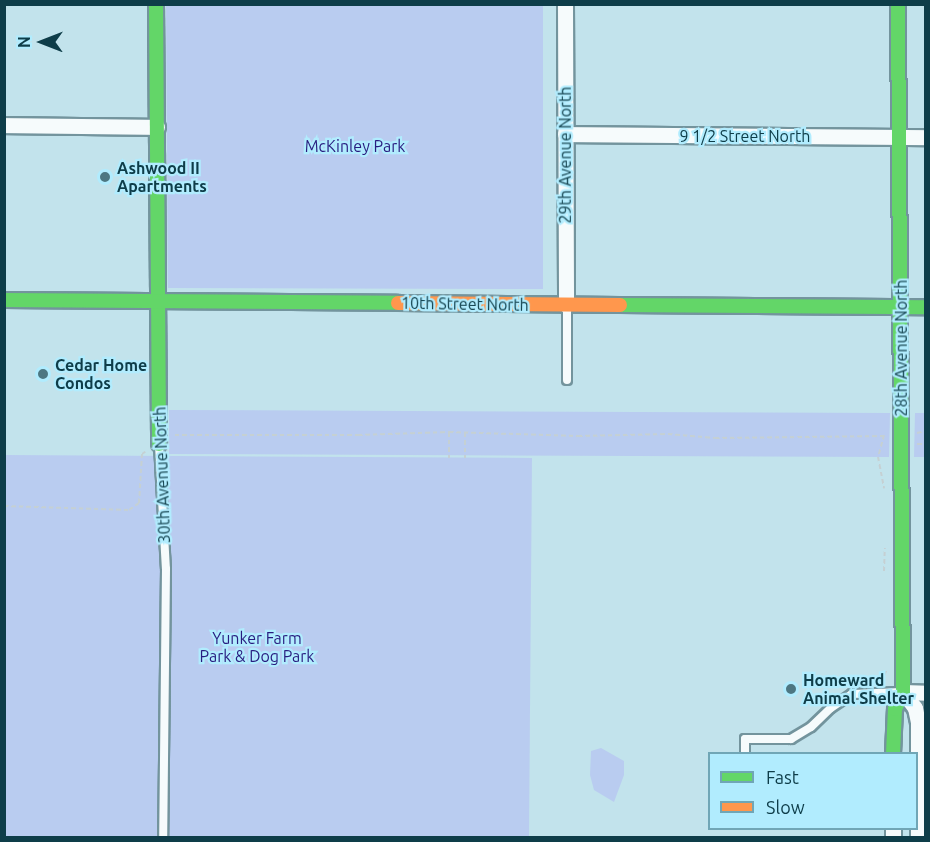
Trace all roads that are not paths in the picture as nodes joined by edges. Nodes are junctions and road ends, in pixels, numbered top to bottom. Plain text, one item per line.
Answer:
1 (156, 4) edge
2 (565, 4) edge
3 (898, 4) edge
4 (4, 125) edge
5 (157, 127) junction
6 (565, 134) junction
7 (900, 137) junction
8 (926, 137) edge
9 (4, 300) edge
10 (158, 300) junction
11 (566, 305) junction
12 (901, 307) junction
13 (926, 307) edge
14 (567, 380) dead end
15 (159, 444) joint
16 (903, 692) junction
17 (926, 693) edge
18 (745, 752) edge
19 (893, 752) edge
20 (163, 837) edge
21 (918, 837) edge

1 - 5 street, 30th Avenue North
2 - 6 street, 29th Avenue North
3 - 7 street, 28th Avenue North
4 - 5 street
5 - 10 street, 30th Avenue North
6 - 7 street, 9 1/2 Street North
6 - 11 street, 29th Avenue North
7 - 8 street, 9 1/2 Street North
7 - 12 street, 28th Avenue North
9 - 10 street, 10th Street North
10 - 11 street, 10th Street North
10 - 15 street, 30th Avenue North
11 - 12 street, 10th Street North
11 - 14 lane
12 - 13 street, 10th Street North
12 - 16 street, 28th Avenue North
15 - 20 lane, 30th Avenue North
16 - 17 street
16 - 18 lane
16 - 19 street, 28th Avenue North
16 - 21 street, 28th Avenue North

